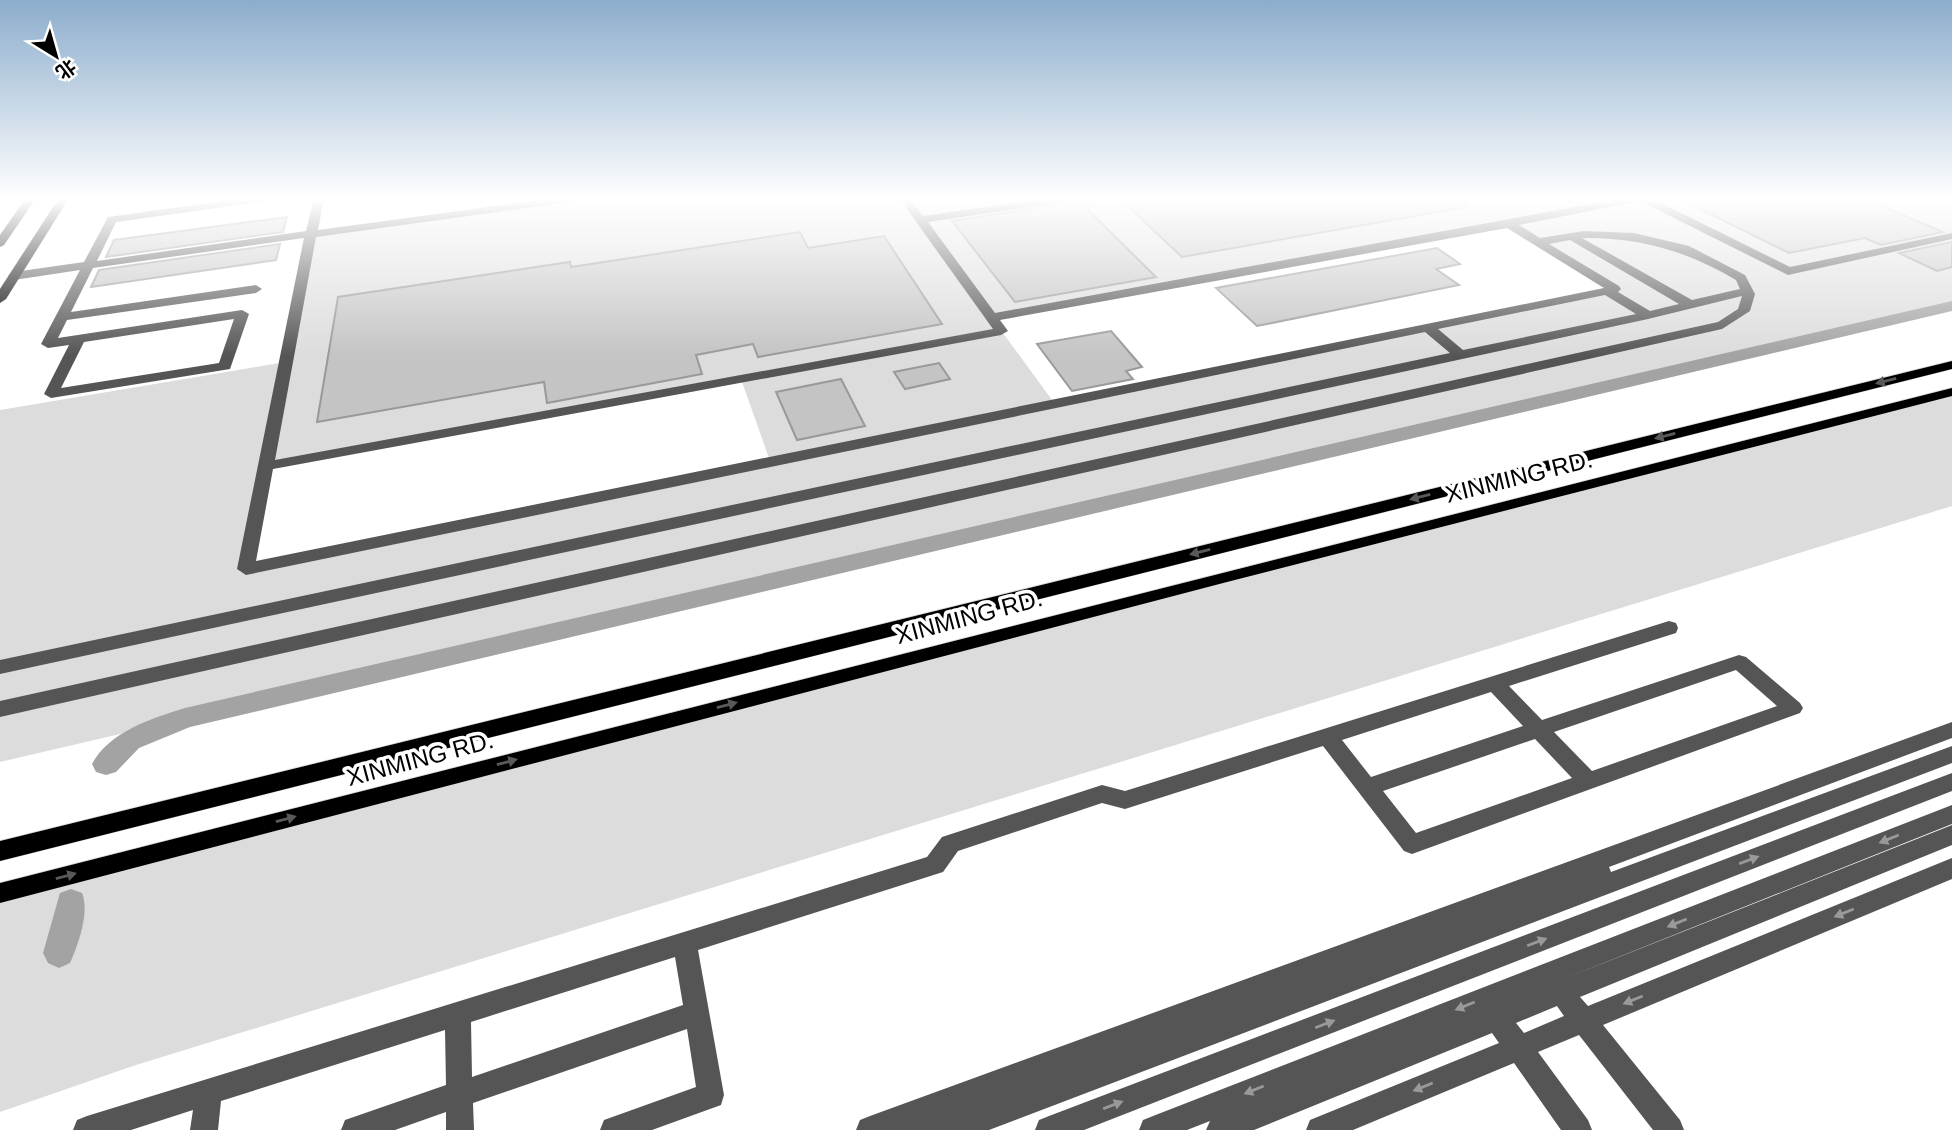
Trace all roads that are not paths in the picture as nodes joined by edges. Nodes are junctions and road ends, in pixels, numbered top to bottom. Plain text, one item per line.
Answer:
1 (31, 251) edge
2 (95, 251) edge
3 (194, 251) edge
4 (308, 251) edge
5 (943, 251) edge
6 (1362, 251) edge
7 (1552, 251) edge
8 (1597, 251) edge
9 (1688, 251) edge
10 (1747, 251) edge
11 (1883, 251) edge
12 (87, 266) junction
13 (15, 276) junction
14 (256, 289) dead end
15 (1607, 291) junction
16 (1748, 291) junction
17 (0, 299) edge
18 (1691, 305) junction
19 (1648, 315) junction
20 (62, 317) junction
21 (992, 318) junction
22 (1427, 327) junction
23 (79, 339) junction
24 (1455, 350) junction
25 (1952, 365) edge
26 (1952, 392) edge
27 (266, 466) junction
28 (1669, 628) dead end
29 (0, 667) edge
30 (1494, 683) junction
31 (0, 709) edge
32 (1538, 729) junction
33 (1952, 730) edge
34 (1327, 736) junction
35 (1952, 742) edge
36 (1952, 754) edge
37 (1588, 781) junction
38 (1952, 782) edge
39 (1367, 787) junction
40 (1952, 814) edge
41 (1952, 835) edge
42 (0, 851) edge
43 (1952, 868) edge
44 (0, 893) edge
45 (685, 943) junction
46 (1561, 992) junction
47 (697, 1013) junction
48 (458, 1014) junction
49 (1498, 1018) junction
50 (1584, 1021) junction
51 (1519, 1048) junction
52 (209, 1092) junction
53 (459, 1094) junction
54 (87, 1130) edge
55 (204, 1130) edge
56 (355, 1130) edge
57 (460, 1130) edge
58 (614, 1130) edge
59 (870, 1130) edge
60 (911, 1130) edge
61 (953, 1130) edge
62 (1049, 1130) edge
63 (1153, 1130) edge
64 (1220, 1130) edge
65 (1320, 1130) edge
66 (1578, 1130) edge
67 (1670, 1130) edge

1 - 13 main road
2 - 12 lane
3 - 12 lane
4 - 27 lane
5 - 21 lane
6 - 21 lane
7 - 15 lane
8 - 18 lane
9 - 16 lane
10 - 11 lane
12 - 13 lane
12 - 20 lane
13 - 17 main road
14 - 20 lane
15 - 19 lane
15 - 22 lane
16 - 18 lane
16 - 31 lane
18 - 19 lane
19 - 24 lane
20 - 23 lane
21 - 27 lane
22 - 24 lane
22 - 27 lane
23 - 23 lane
24 - 29 lane
25 -> 42 main road, XINMING RD.
44 -> 26 main road, XINMING RD.
28 - 30 lane
30 - 32 lane
30 - 34 lane
32 - 37 lane
32 - 37 lane
32 - 39 lane
33 - 59 lane
34 - 39 lane
34 - 45 lane
35 - 60 lane
36 - 61 lane
37 - 39 lane
62 -> 38 lane
40 -> 63 lane
41 - 46 lane
43 -> 50 lane
45 - 47 lane
45 - 48 lane
46 - 49 lane
46 - 50 lane
47 - 53 lane
47 - 58 lane
48 - 52 lane
48 - 53 lane
49 - 51 lane
49 - 64 lane
50 - 51 lane
50 - 67 lane
51 -> 65 lane
51 - 66 lane
52 - 54 lane
52 - 55 lane
53 - 56 lane
53 - 57 lane

